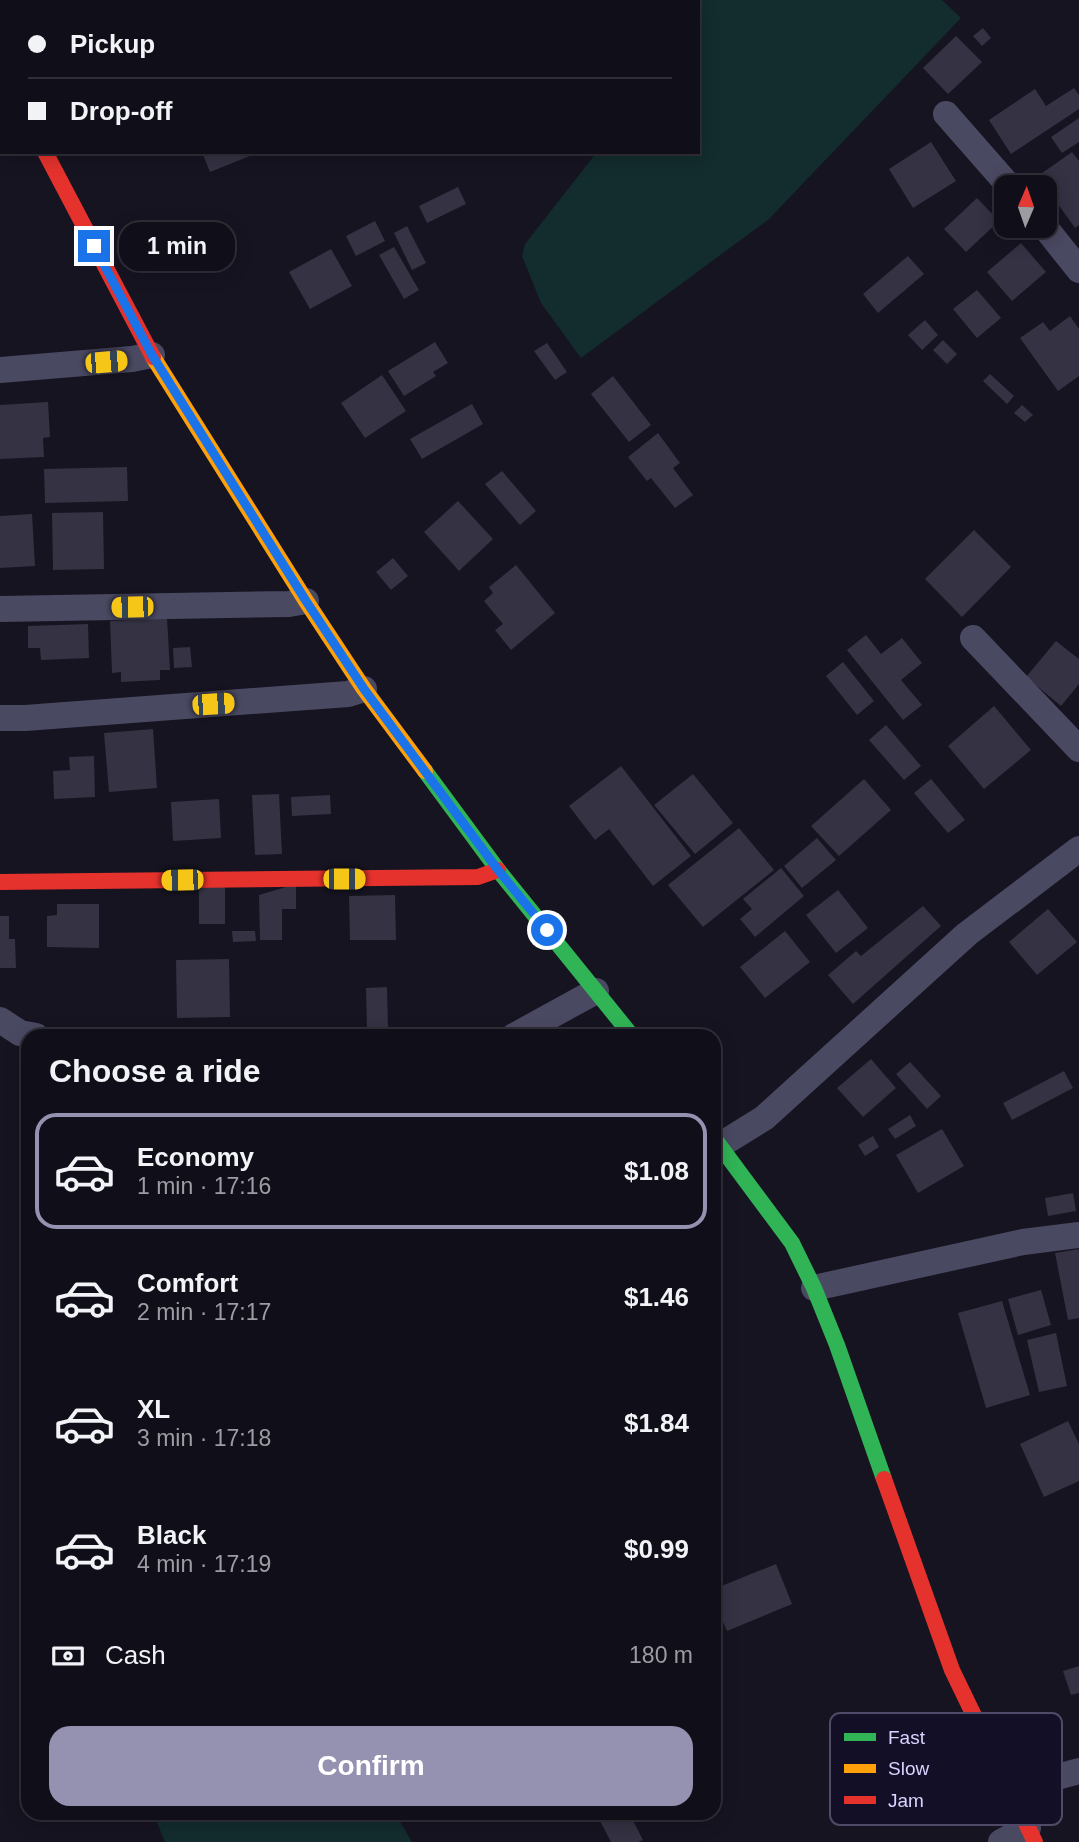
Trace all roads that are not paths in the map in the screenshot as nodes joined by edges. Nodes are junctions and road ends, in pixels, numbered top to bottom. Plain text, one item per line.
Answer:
1 (946, 114) dead end
2 (46, 154) edge
3 (999, 175) edge
4 (1054, 238) edge
5 (1079, 270) edge
6 (152, 355) junction
7 (0, 370) edge
8 (306, 601) junction
9 (0, 610) edge
10 (973, 638) dead end
11 (364, 689) junction
12 (0, 718) edge
13 (1079, 749) edge
14 (1079, 849) edge
15 (498, 870) junction
16 (0, 882) edge
17 (596, 991) junction
18 (0, 1020) edge
19 (527, 1029) edge
20 (626, 1029) edge
21 (21, 1033) edge
22 (721, 1141) edge
23 (721, 1151) edge
24 (1079, 1236) edge
25 (814, 1288) junction
26 (972, 1713) edge
27 (1079, 1771) edge
28 (1062, 1776) edge
29 (1031, 1835) edge
30 (1001, 1842) edge

1 - 3 street
2 - 6 main road
4 - 5 street
6 - 7 street
6 - 8 main road
8 - 9 street
8 - 11 main road
10 - 13 street
11 - 12 street
11 - 15 main road
14 - 22 street
15 - 16 main road
15 - 17 main road
17 - 19 street
17 - 20 main road
18 - 21 street
23 - 25 main road
24 - 25 street
25 - 26 main road
27 - 28 street
29 - 30 street

